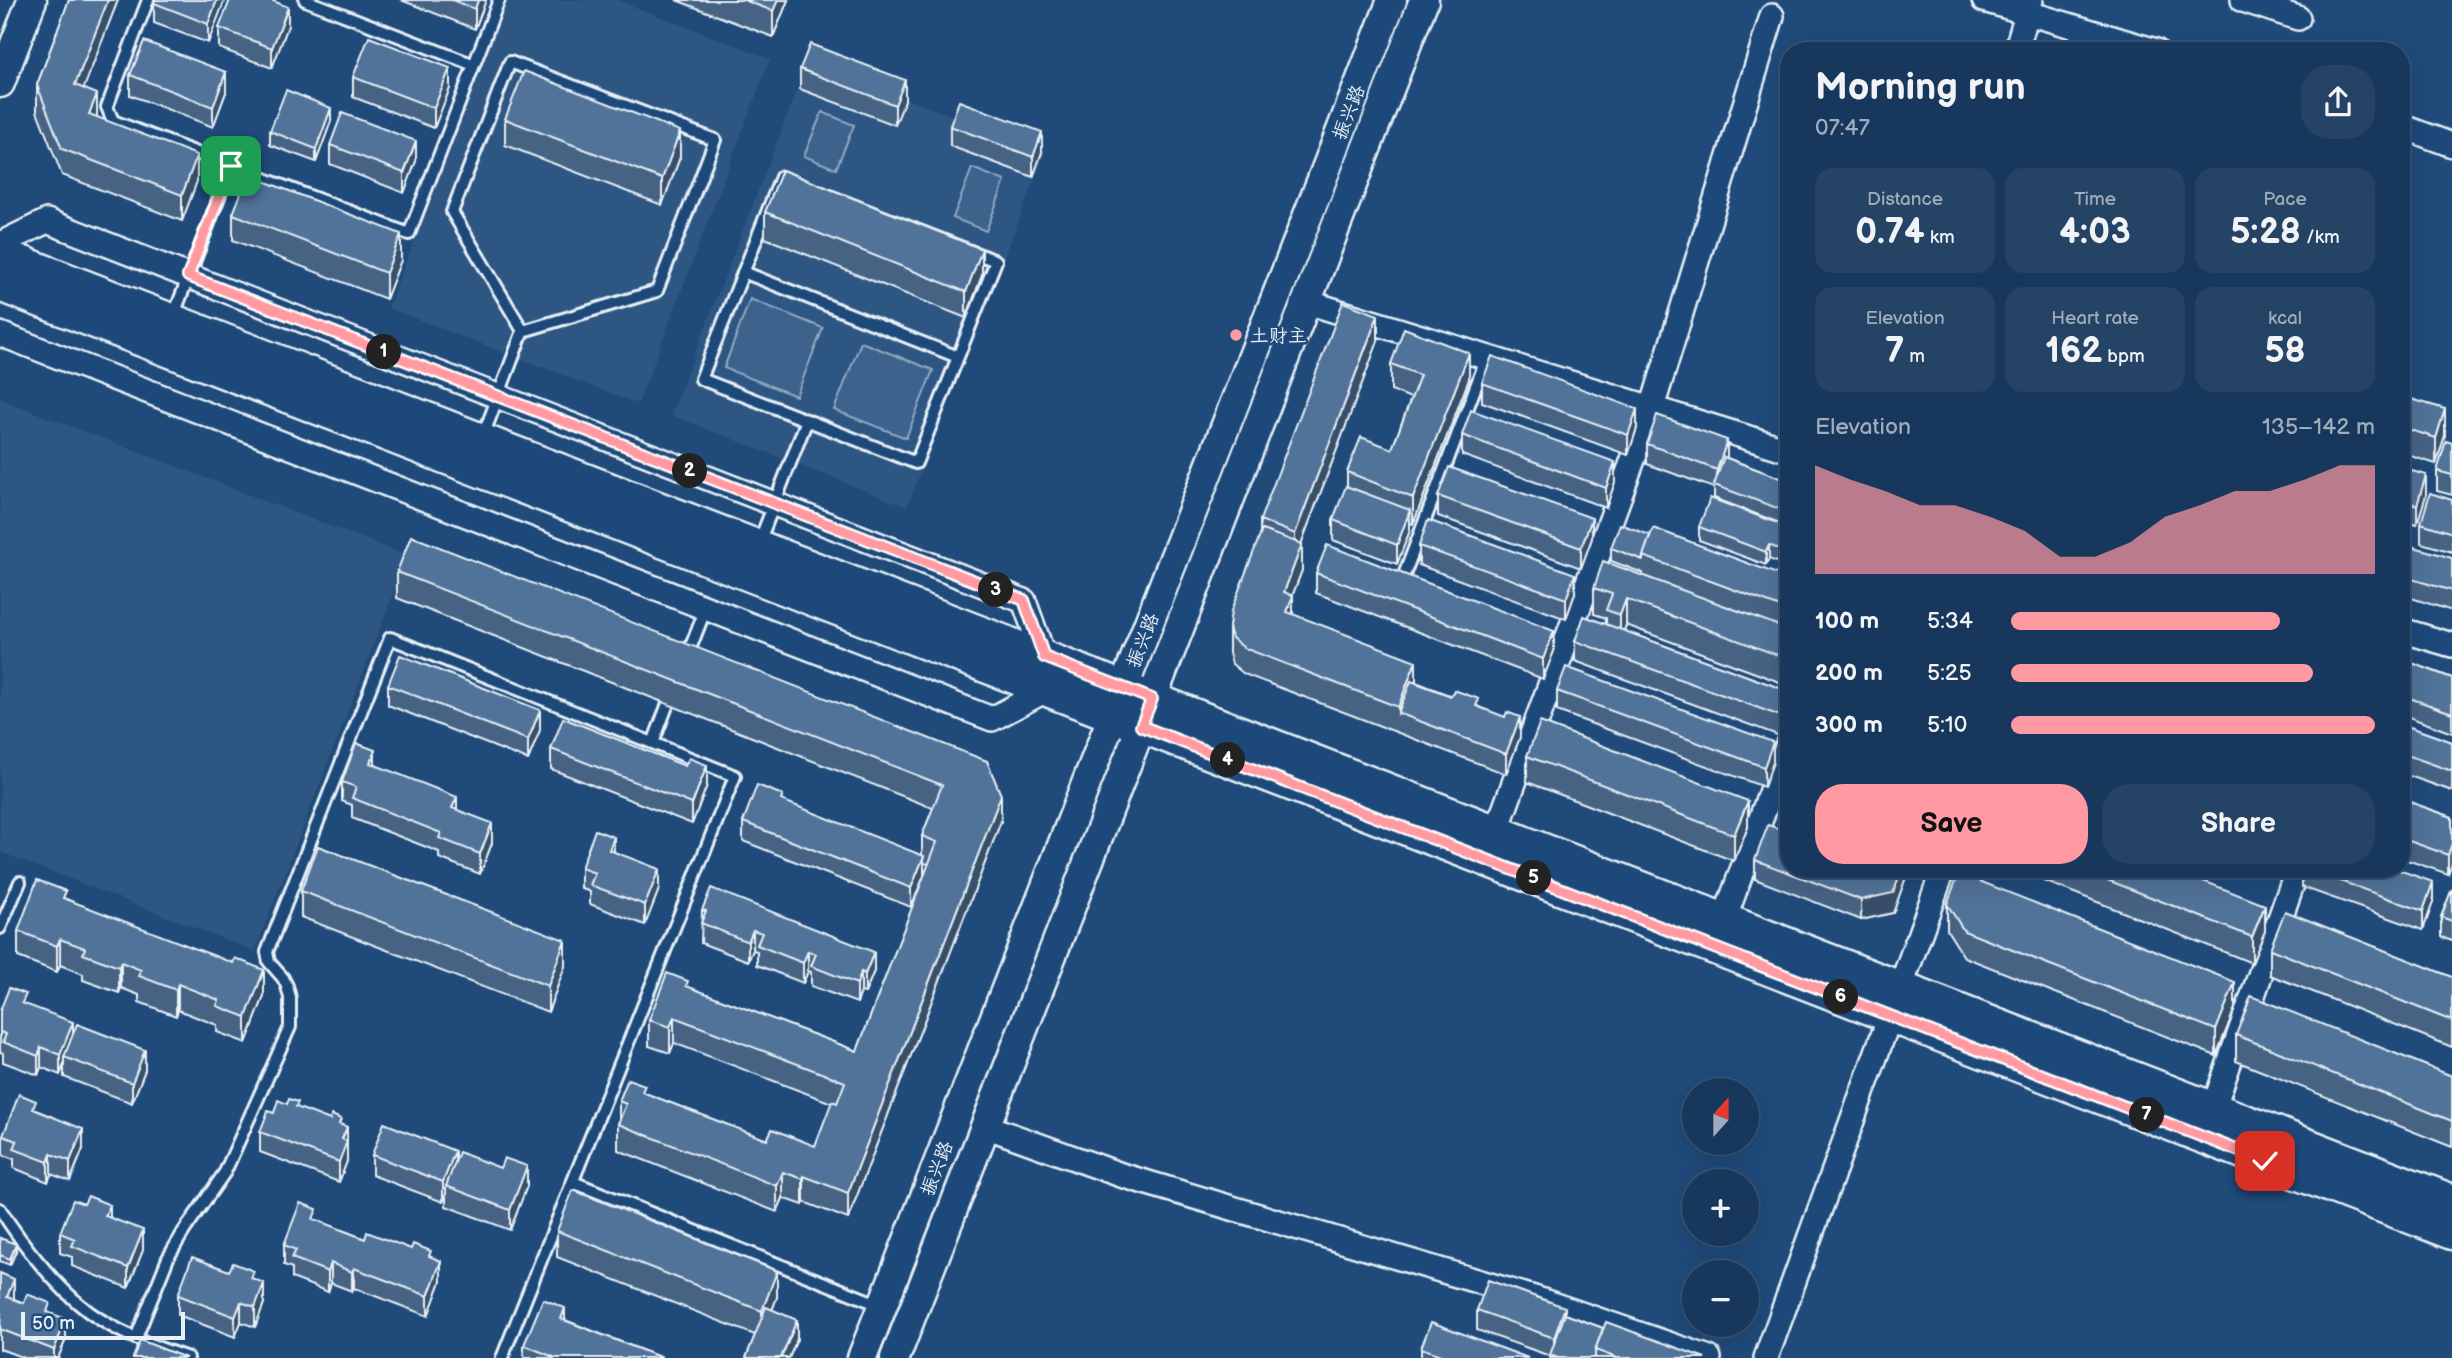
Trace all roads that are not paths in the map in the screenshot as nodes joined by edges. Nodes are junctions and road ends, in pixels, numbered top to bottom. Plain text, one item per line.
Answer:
1 (32, 0) edge
2 (148, 0) edge
3 (305, 0) edge
4 (499, 0) edge
5 (1392, 0) edge
6 (1424, 0) edge
7 (1984, 0) edge
8 (2243, 0) edge
9 (2029, 6) edge
10 (1772, 16) dead end
11 (2298, 18) dead end
12 (2019, 42) edge
13 (2131, 42) edge
14 (474, 65) junction
15 (0, 83) edge
16 (2410, 129) edge
17 (2452, 145) edge
18 (231, 166) junction
19 (0, 244) edge
20 (0, 254) edge
21 (743, 272) junction
22 (188, 276) junction
23 (0, 285) edge
24 (1307, 302) junction
25 (172, 320) junction
26 (523, 331) junction
27 (0, 334) edge
28 (958, 357) junction
29 (1487, 357) junction
30 (498, 397) junction
31 (1652, 408) junction
32 (807, 420) junction
33 (481, 440) junction
34 (1780, 448) edge
35 (774, 503) junction
36 (757, 546) junction
37 (1401, 583) edge
38 (706, 608) junction
39 (2410, 633) edge
40 (2452, 645) edge
41 (1044, 657) junction
42 (682, 669) edge
43 (677, 681) edge
44 (1046, 690) junction
45 (1132, 707) junction
46 (653, 743) junction
47 (1780, 766) edge
48 (1496, 832) junction
49 (1940, 878) edge
50 (2294, 878) edge
51 (20, 882) dead end
52 (1724, 920) junction
53 (0, 928) edge
54 (1895, 1002) junction
55 (2213, 1109) junction
56 (985, 1126) junction
57 (573, 1182) junction
58 (2452, 1201) edge
59 (0, 1209) edge
60 (2452, 1233) edge
61 (883, 1306) junction
62 (136, 1338) junction
63 (188, 1358) edge
64 (502, 1358) edge
65 (862, 1358) edge
66 (895, 1358) edge
67 (1709, 1358) edge
68 (1766, 1358) edge

1 - 15 street
2 - 18 lane
3 - 14 lane
4 - 14 lane
5 - 45 street, 振兴路
6 - 24 street, 振兴路
7 - 9 street
8 - 11 street
9 - 12 street
9 - 13 street
10 - 31 street
14 - 18 lane
16 - 17 street
18 - 22 lane
19 - 22 street
20 - 25 main road
21 - 28 lane
21 - 28 lane
21 - 32 lane
22 - 25 lane
22 - 30 street
23 - 44 main road
24 - 29 street
24 - 45 street, 振兴路
25 - 33 main road
26 - 26 lane
26 - 30 lane
27 - 38 street
28 - 32 lane
29 - 31 street
29 - 37 lane
30 - 33 lane
30 - 35 street
31 - 34 street
31 - 48 street
32 - 35 lane
33 - 36 main road
35 - 36 lane
35 - 41 street
36 - 41 main road
38 - 42 lane
38 - 44 street
39 - 40 street
41 - 45 main road
43 - 46 lane
44 - 45 main road
45 - 48 main road
45 - 54 main road
45 - 56 street, 振兴路
45 - 61 street, 振兴路
46 - 57 lane
46 - 62 lane
47 - 52 street
48 - 52 main road
49 - 54 street
50 - 55 street
51 - 53 lane
52 - 54 main road
54 - 55 main road
54 - 60 main road
54 - 68 street
55 - 58 main road
56 - 66 street, 振兴路
56 - 67 street
57 - 61 lane
57 - 64 lane
59 - 62 lane
61 - 65 street, 振兴路
62 - 63 lane

